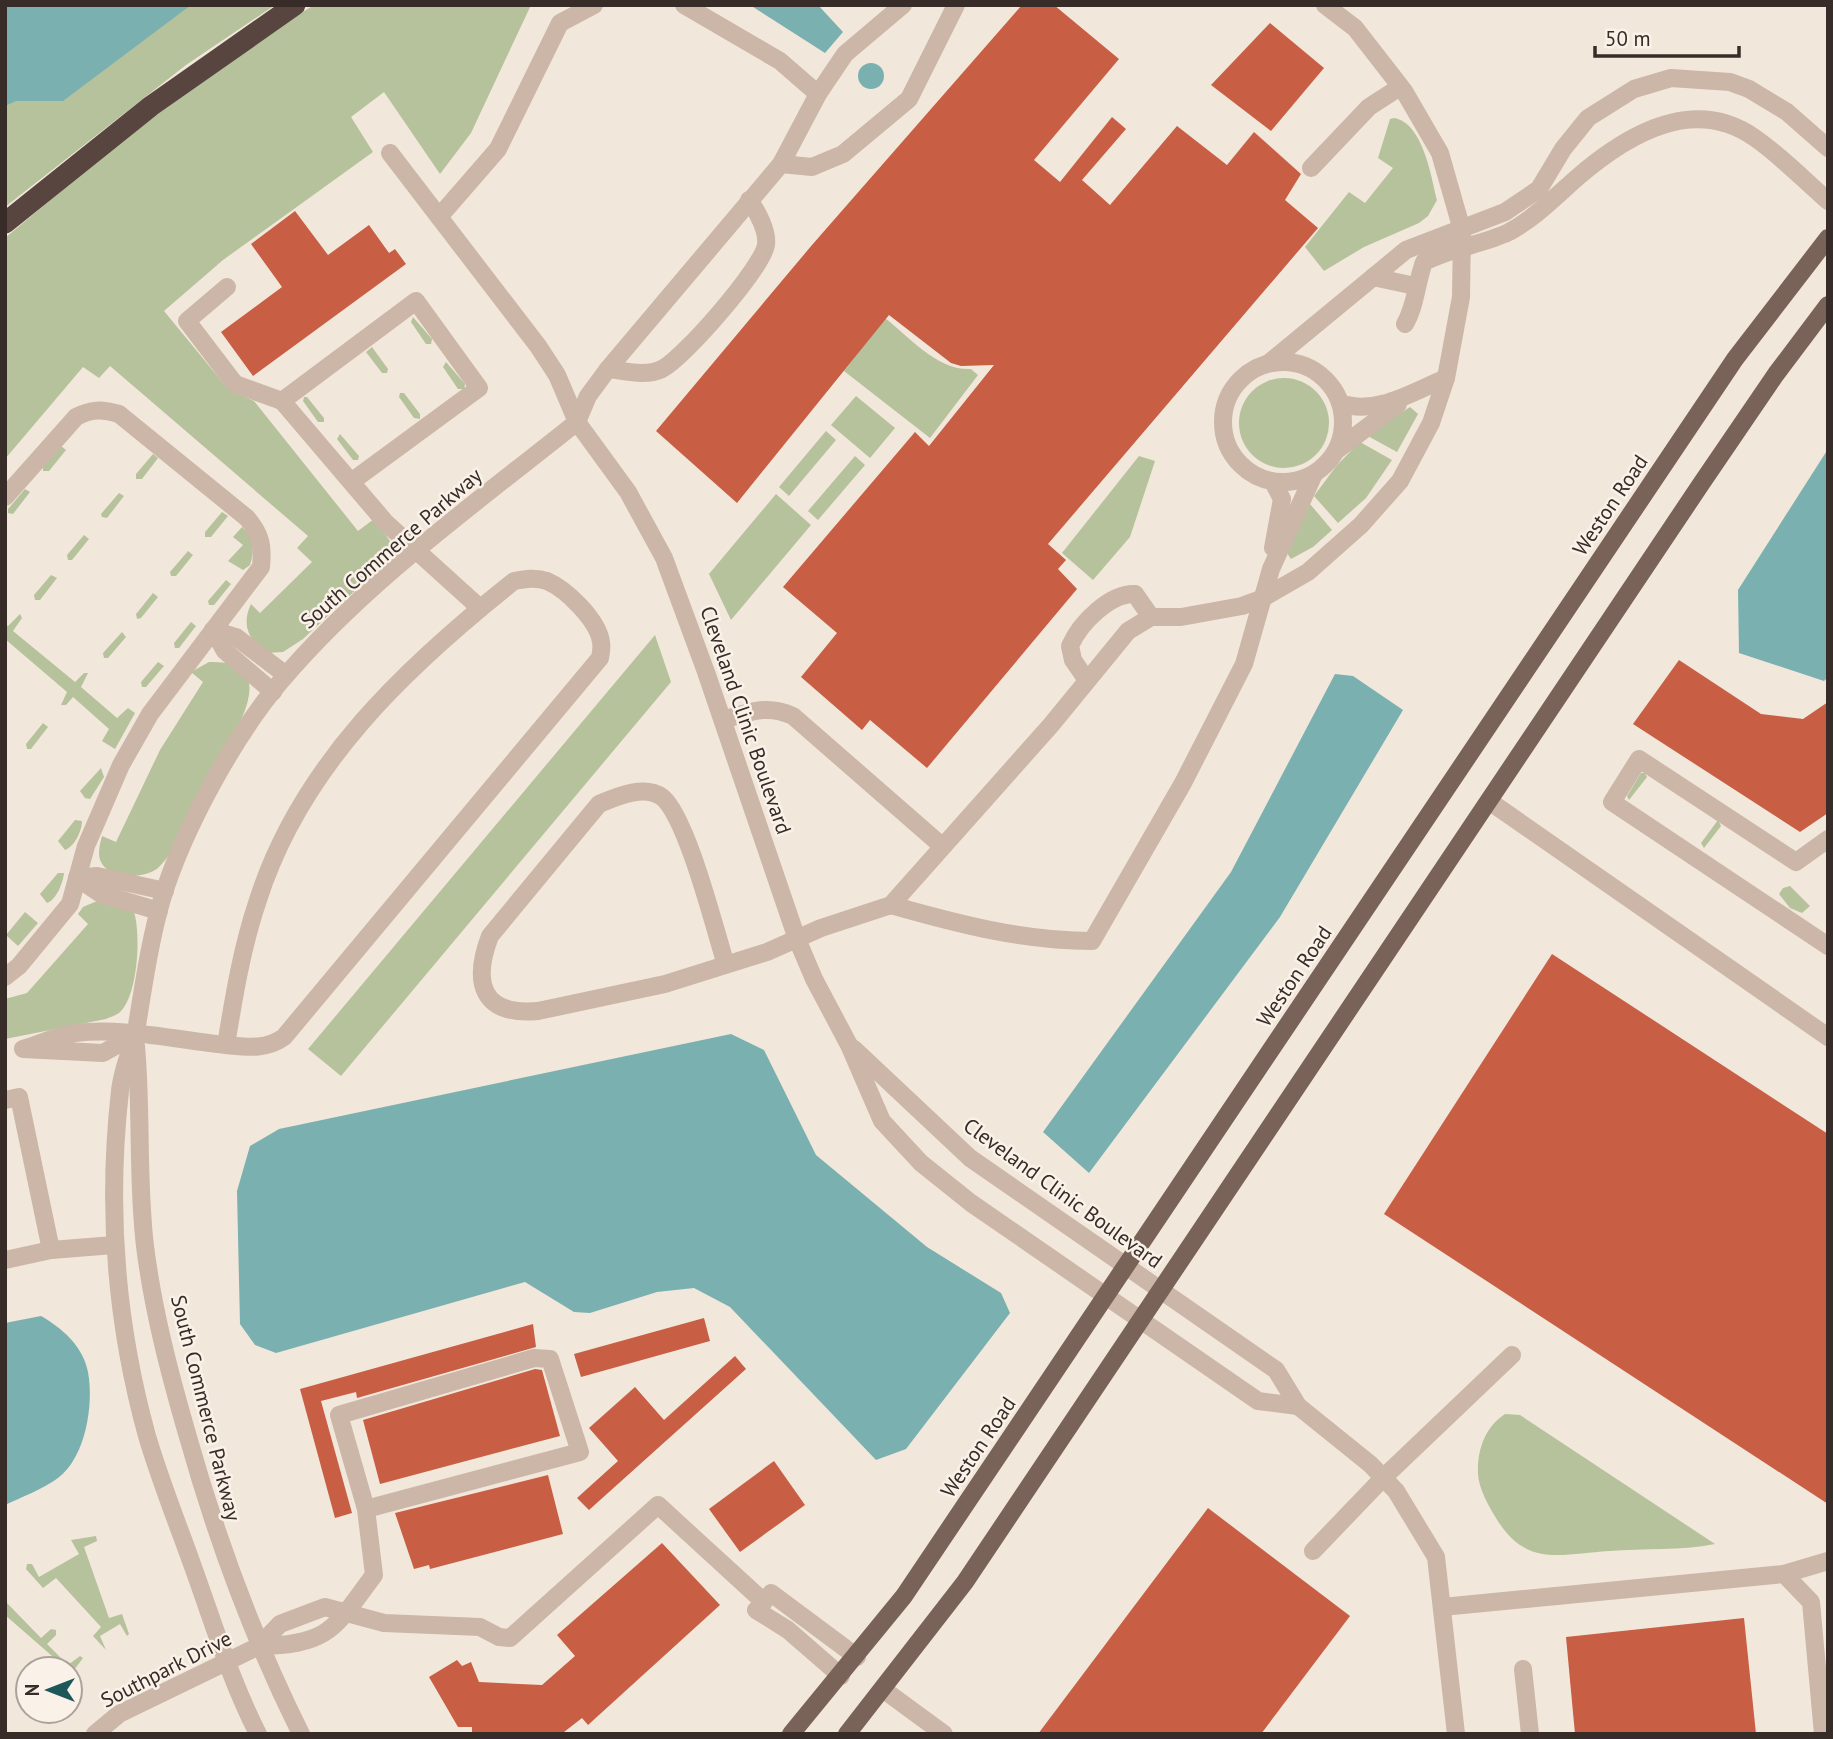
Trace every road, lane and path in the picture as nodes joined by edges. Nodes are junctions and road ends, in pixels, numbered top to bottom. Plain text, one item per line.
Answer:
1 (295, 5) edge
2 (594, 5) edge
3 (684, 5) edge
4 (903, 5) edge
5 (956, 5) edge
6 (1325, 5) edge
7 (1400, 87) junction
8 (818, 94) junction
9 (1828, 148) edge
10 (390, 153) dead end
11 (781, 164) junction
12 (1311, 168) dead end
13 (749, 200) junction
14 (1828, 201) edge
15 (439, 216) junction
16 (5, 223) edge
17 (1828, 238) edge
18 (1463, 239) junction
19 (1373, 277) junction
20 (1415, 286) junction
21 (227, 287) dead end
22 (1828, 305) edge
23 (1405, 324) dead end
24 (1269, 363) junction
25 (608, 369) junction
26 (1446, 378) junction
27 (1408, 394) junction
28 (282, 401) junction
29 (1340, 403) junction
30 (577, 422) junction
31 (1335, 452) junction
32 (1314, 474) junction
33 (351, 482) junction
34 (1273, 482) junction
35 (5, 497) edge
36 (418, 549) junction
37 (1271, 569) junction
38 (1261, 599) junction
39 (480, 608) junction
40 (1151, 617) junction
41 (213, 630) junction
42 (286, 675) junction
43 (1086, 679) junction
44 (272, 692) junction
45 (723, 720) junction
46 (1489, 801) junction
47 (1828, 839) edge
48 (942, 846) junction
49 (77, 878) junction
50 (165, 891) junction
51 (891, 905) junction
52 (159, 911) junction
53 (797, 939) junction
54 (1828, 946) edge
55 (726, 965) junction
56 (5, 977) edge
57 (135, 1035) junction
58 (1828, 1037) edge
59 (226, 1045) junction
60 (849, 1045) junction
61 (14, 1051) edge
62 (5, 1100) edge
63 (114, 1245) junction
64 (51, 1250) junction
65 (5, 1260) edge
66 (1128, 1264) junction
67 (1160, 1292) junction
68 (1107, 1294) junction
69 (1140, 1321) junction
70 (1513, 1355) dead end
71 (1298, 1406) junction
72 (1384, 1477) junction
73 (366, 1509) junction
74 (1313, 1551) dead end
75 (1828, 1561) edge
76 (1784, 1574) junction
77 (764, 1601) junction
78 (1442, 1607) junction
79 (346, 1612) junction
80 (260, 1646) junction
81 (857, 1657) junction
82 (226, 1663) junction
83 (1523, 1669) dead end
84 (841, 1676) junction
85 (884, 1690) junction
86 (98, 1733) edge
87 (258, 1734) edge
88 (300, 1734) edge
89 (791, 1734) edge
90 (848, 1734) edge
91 (944, 1734) edge
92 (1456, 1734) edge
93 (1530, 1734) edge
94 (1823, 1734) edge

1 - 16 highway
2 - 15 street
3 - 8 street
4 - 8 street
5 - 11 street
6 - 7 street
7 - 12 street
7 - 18 street
8 - 11 street
9 - 18 street
10 - 15 street, Cleveland Clinic Boulevard
11 - 13 street
13 - 25 street
13 - 25 street
14 - 18 street
15 - 30 street, Cleveland Clinic Boulevard
17 - 66 main road, Weston Road
18 - 19 street
18 - 20 street
18 - 26 street
19 - 20 street
19 - 24 street
20 - 23 street
21 - 28 street
22 - 46 main road
24 - 29 street
24 - 34 street
25 - 30 street
26 - 27 street
26 - 38 street
27 - 29 street
27 - 31 street
28 - 33 street
28 - 33 street
29 - 31 street
30 - 36 street, South Commerce Parkway
30 - 45 street, Cleveland Clinic Boulevard
31 - 32 street
32 - 34 street
32 - 37 street
33 - 36 street
34 - 37 street
35 - 41 street
36 - 39 street
36 - 42 street, South Commerce Parkway
37 - 38 street
38 - 40 street
38 - 51 street
39 - 59 street
39 - 59 street
40 - 43 street
40 - 43 street
41 - 42 street
41 - 44 street
41 - 49 street
42 - 44 street, South Commerce Parkway
43 - 48 street
44 - 50 street, South Commerce Parkway
45 - 48 street
45 - 53 street, Cleveland Clinic Boulevard
46 - 58 street
46 - 67 main road
47 - 54 street
48 - 51 street
49 - 50 street
49 - 52 street
49 - 56 street
50 - 52 street, South Commerce Parkway
51 - 53 street
52 - 57 street, South Commerce Parkway
53 - 55 street
53 - 60 street, Cleveland Clinic Boulevard
55 - 55 street
57 - 59 street
57 - 61 street
57 - 63 street, South Commerce Parkway
57 - 80 street, South Commerce Parkway
60 - 66 street, Cleveland Clinic Boulevard
60 - 68 street, Cleveland Clinic Boulevard
62 - 64 street
63 - 64 street
63 - 82 street, South Commerce Parkway
64 - 65 street
66 - 67 street, Cleveland Clinic Boulevard
66 - 68 main road, Weston Road
67 - 69 main road
67 - 71 street, Cleveland Clinic Boulevard
68 - 69 street, Cleveland Clinic Boulevard
68 - 81 main road, Weston Road
69 - 71 street, Cleveland Clinic Boulevard
69 - 85 main road
70 - 72 street
71 - 72 street
72 - 74 street
72 - 78 street
73 - 73 street
73 - 79 street
75 - 76 street
76 - 78 street
76 - 94 street
77 - 79 street
77 - 81 street
77 - 84 street
78 - 92 street
79 - 80 street
79 - 80 street
80 - 82 street, Southpark Drive
80 - 88 street, South Commerce Parkway
81 - 84 main road, Weston Road
82 - 86 street, Southpark Drive
82 - 87 street, South Commerce Parkway
83 - 93 street
84 - 89 main road, Weston Road
85 - 90 main road
85 - 91 street

